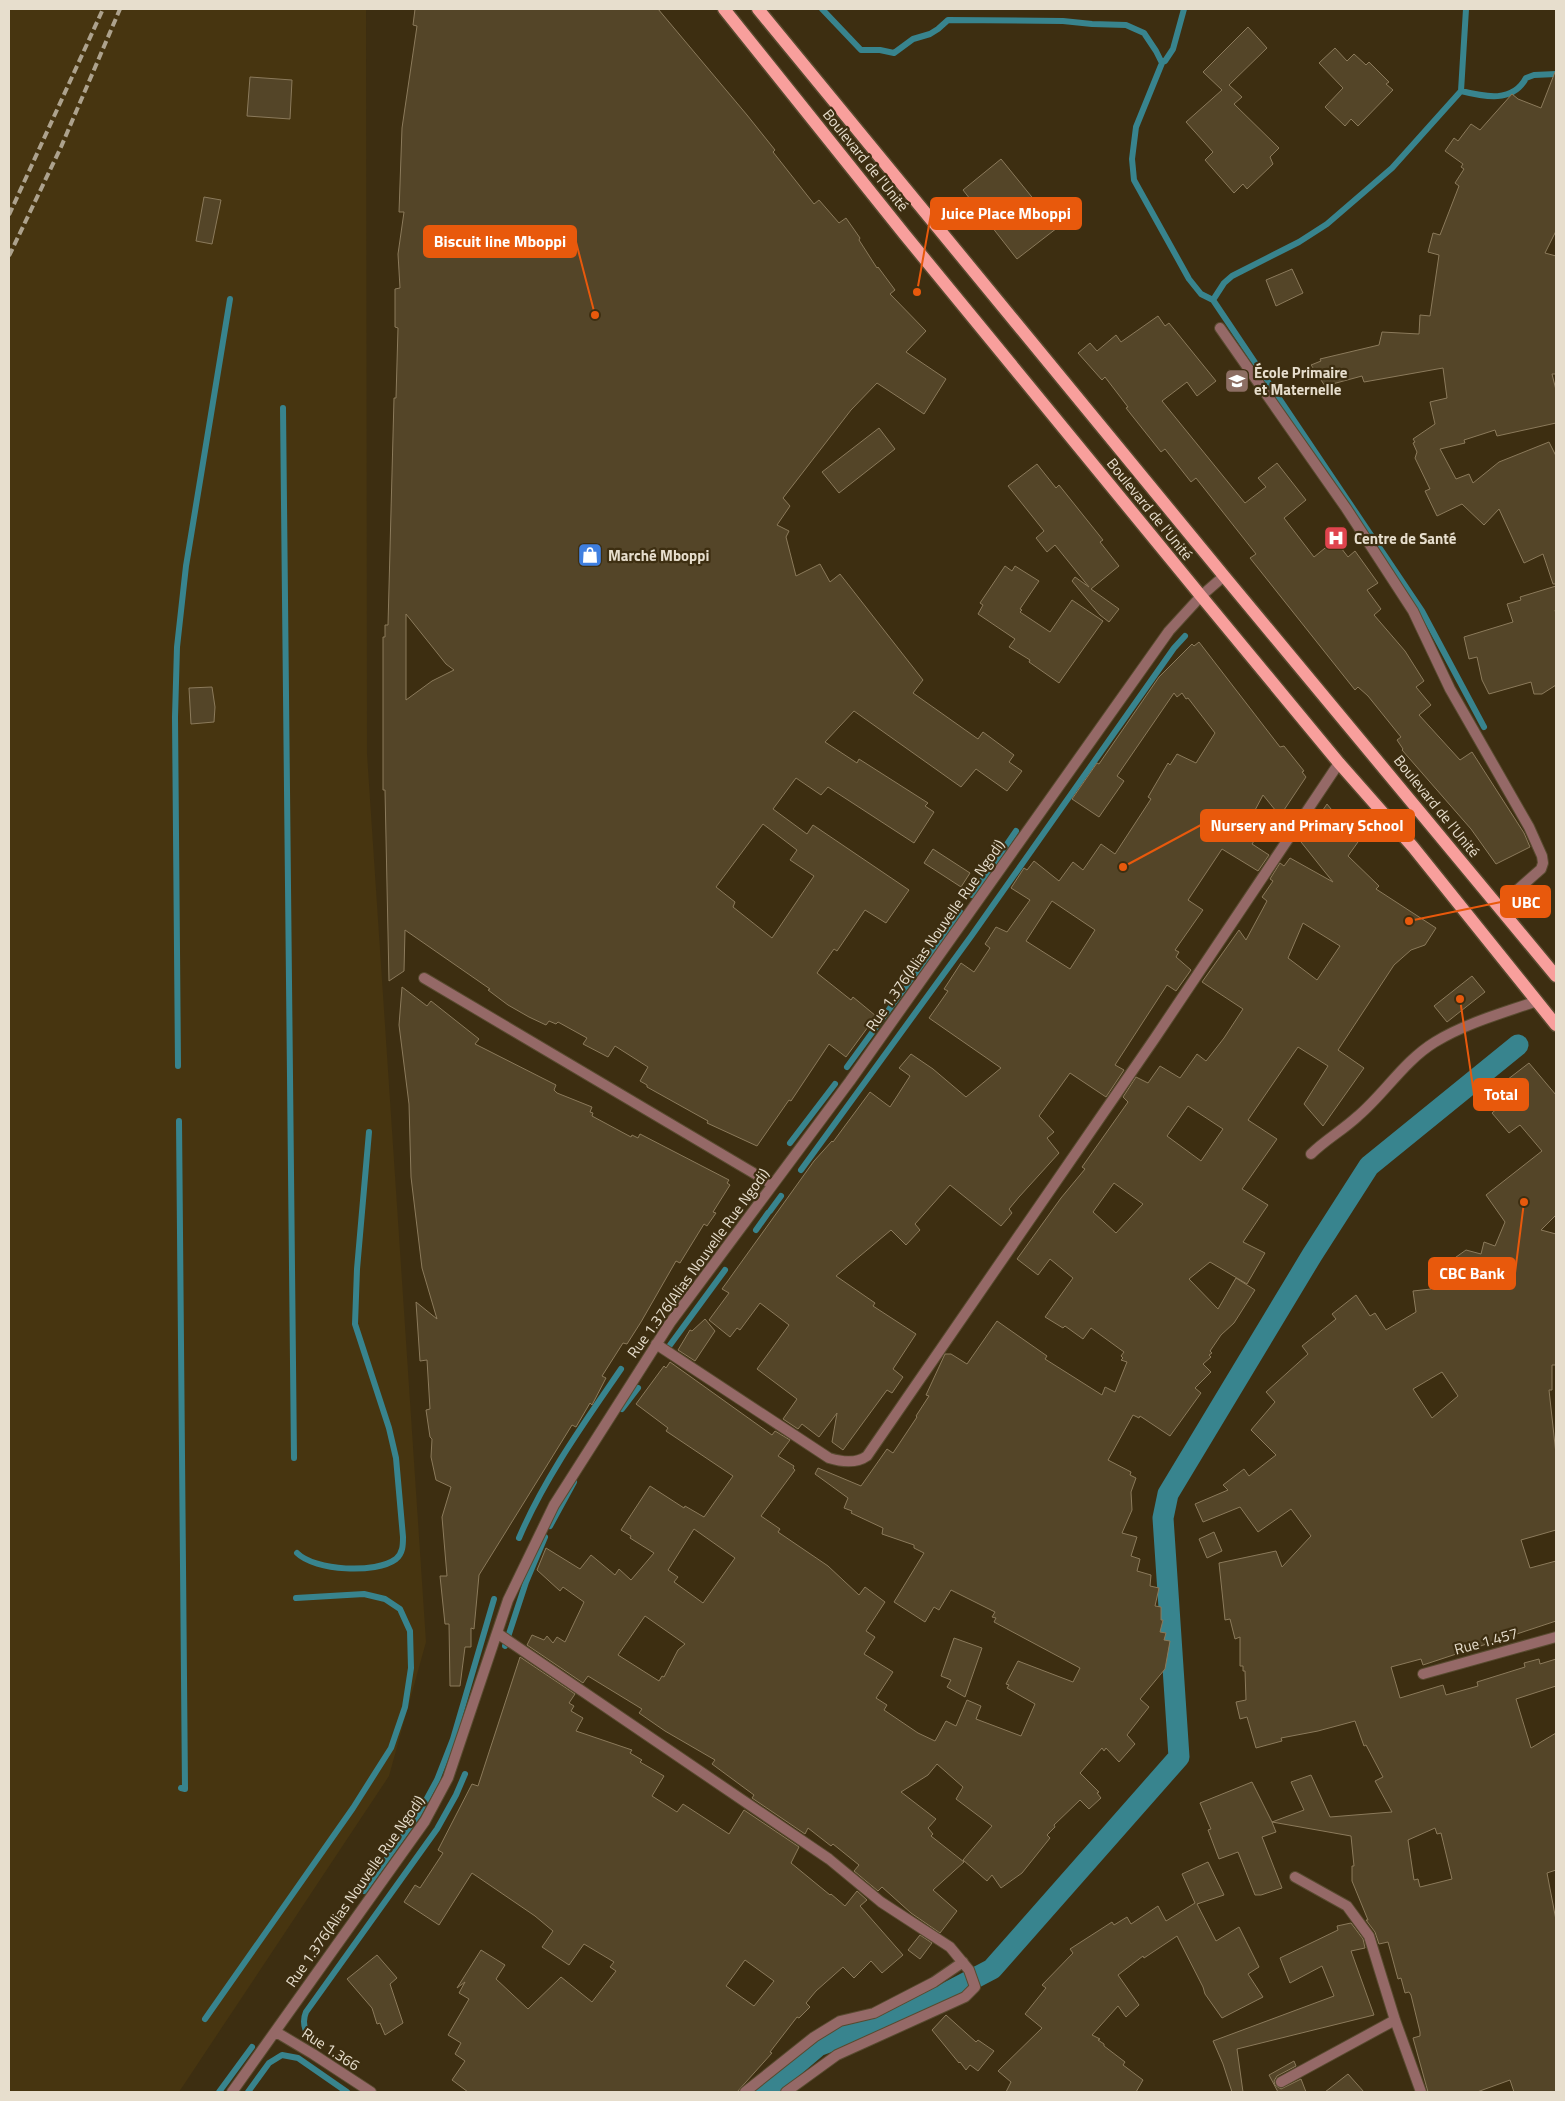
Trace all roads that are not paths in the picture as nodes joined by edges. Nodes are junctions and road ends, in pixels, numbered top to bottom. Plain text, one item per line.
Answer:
1 (724, 9) edge
2 (758, 9) edge
3 (1220, 328) dead end
4 (1224, 576) junction
5 (1201, 596) junction
6 (1339, 763) junction
7 (1498, 907) junction
8 (1556, 976) edge
9 (424, 978) dead end
10 (1537, 1002) junction
11 (1556, 1025) edge
12 (1311, 1154) dead end
13 (772, 1184) junction
14 (656, 1344) junction
15 (497, 1633) junction
16 (1556, 1638) edge
17 (1423, 1674) dead end
18 (1296, 1877) dead end
19 (966, 1966) junction
20 (1395, 2020) junction
21 (276, 2032) junction
22 (1281, 2082) dead end
23 (232, 2092) edge
24 (370, 2092) edge
25 (745, 2092) edge
26 (786, 2092) edge
27 (1421, 2092) edge

1 - 5 main road, Boulevard de l'Unité
2 - 4 main road, Boulevard de l'Unité
3 - 7 street
4 - 5 street, Rue 1.376(Alias Nouvelle Rue Ngodi)
4 - 7 main road, Boulevard de l'Unité
5 - 6 main road, Boulevard de l'Unité
5 - 13 street, Rue 1.376(Alias Nouvelle Rue Ngodi)
6 - 10 main road, Boulevard de l'Unité
6 - 14 street
7 - 8 main road, Boulevard de l'Unité
9 - 13 street
10 - 11 main road, Boulevard de l'Unité
10 - 12 street
13 - 14 street, Rue 1.376(Alias Nouvelle Rue Ngodi)
14 - 15 street, Rue 1.376(Alias Nouvelle Rue Ngodi)
15 - 19 street
15 - 21 street, Rue 1.376(Alias Nouvelle Rue Ngodi)
16 - 17 street, Rue 1.457
18 - 20 street
19 - 25 street
19 - 26 street
20 - 22 street
20 - 27 street
21 - 23 street, Rue 1.376(Alias Nouvelle Rue Ngodi)
21 - 24 street, Rue 1.366

